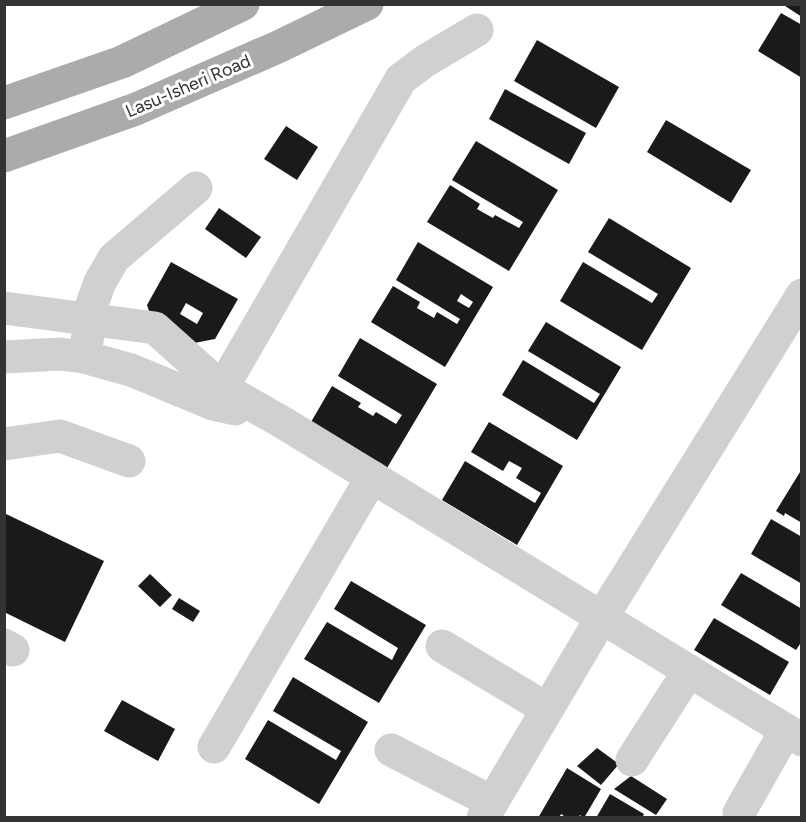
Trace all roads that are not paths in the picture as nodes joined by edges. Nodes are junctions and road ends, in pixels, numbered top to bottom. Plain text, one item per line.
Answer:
1 (243, 4) edge
2 (367, 4) edge
3 (477, 30) dead end
4 (4, 103) edge
5 (4, 156) edge
6 (196, 188) dead end
7 (801, 295) edge
8 (4, 308) edge
9 (87, 318) junction
10 (4, 357) edge
11 (84, 357) junction
12 (218, 396) junction
13 (4, 444) edge
14 (129, 461) dead end
15 (372, 477) junction
16 (602, 617) junction
17 (442, 646) dead end
18 (689, 670) junction
19 (547, 709) junction
20 (794, 735) edge
21 (214, 747) dead end
22 (391, 750) dead end
23 (632, 760) dead end
24 (487, 810) edge
25 (739, 813) dead end

1 - 4 main road
2 - 5 main road, Lasu-Isheri Road
3 - 12 lane
6 - 9 lane
7 - 16 lane
8 - 9 lane
9 - 11 lane
9 - 12 lane
10 - 11 lane
11 - 12 lane
12 - 15 lane
13 - 14 lane
15 - 16 lane
15 - 21 lane
16 - 18 lane
16 - 19 lane
17 - 19 lane
18 - 20 lane
18 - 23 lane
19 - 24 lane
20 - 25 lane
22 - 24 lane

